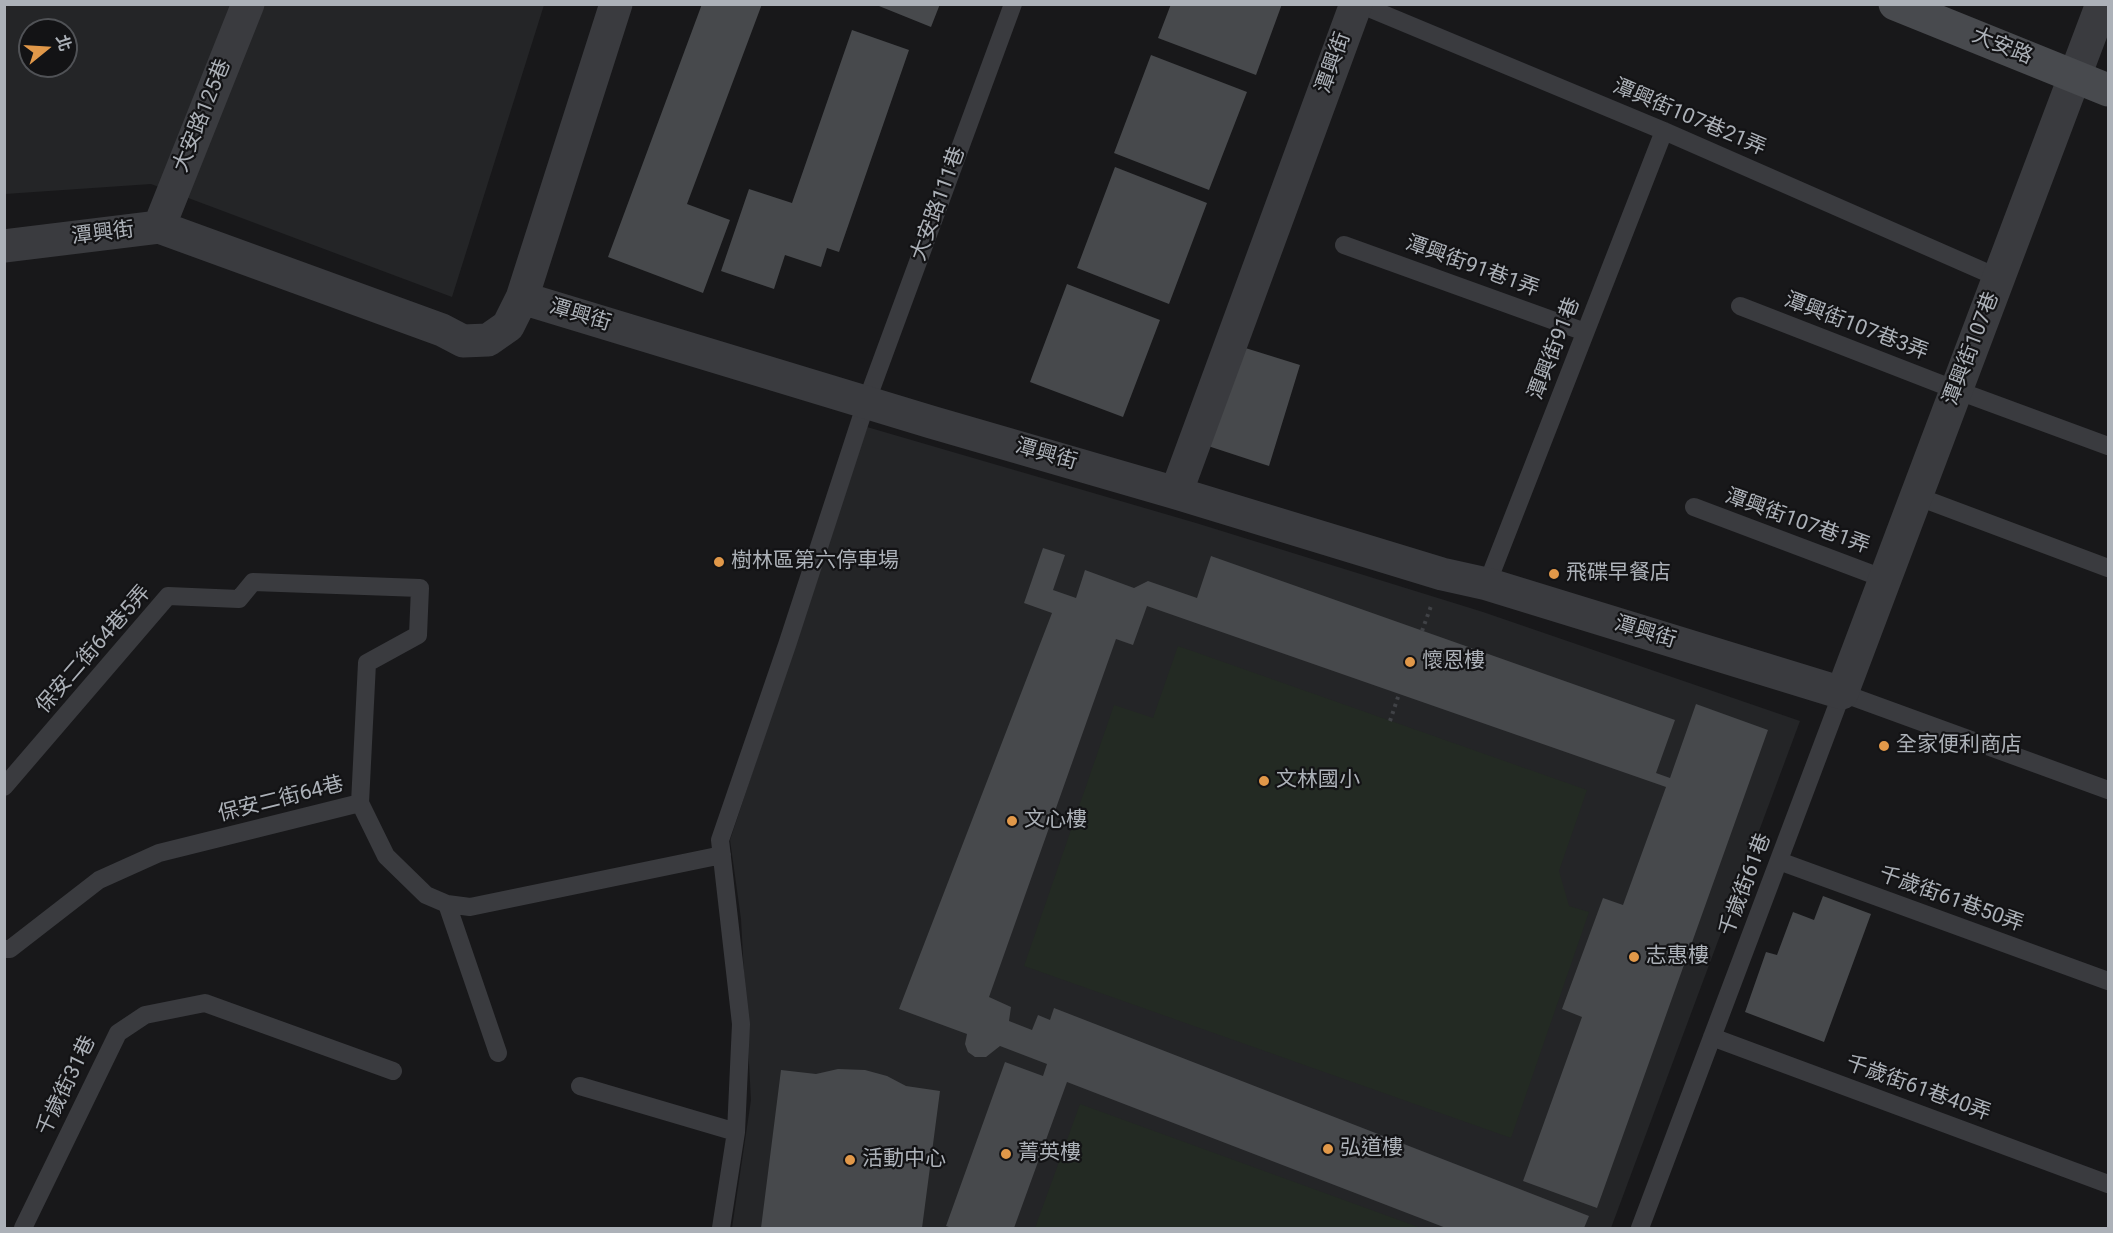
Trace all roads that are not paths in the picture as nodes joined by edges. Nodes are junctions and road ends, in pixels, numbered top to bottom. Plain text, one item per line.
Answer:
1 (248, 4) edge
2 (616, 4) edge
3 (1013, 4) edge
4 (1357, 4) edge
5 (1895, 4) edge
6 (2102, 4) edge
7 (2074, 76) junction
8 (2109, 90) edge
9 (1664, 131) junction
10 (159, 227) junction
11 (1344, 245) dead end
12 (4, 246) edge
13 (1999, 278) junction
14 (522, 298) junction
15 (1740, 306) dead end
16 (1585, 332) junction
17 (1956, 390) junction
18 (866, 403) junction
19 (2109, 446) edge
20 (1176, 493) junction
21 (1916, 496) junction
22 (1694, 507) dead end
23 (2109, 568) edge
24 (1885, 579) junction
25 (1487, 584) junction
26 (1842, 693) junction
27 (4, 787) edge
28 (2109, 790) edge
29 (360, 803) junction
30 (722, 855) junction
31 (1779, 861) junction
32 (447, 904) junction
33 (4, 949) edge
34 (2109, 981) edge
35 (1712, 1037) junction
36 (498, 1053) dead end
37 (393, 1071) dead end
38 (580, 1086) dead end
39 (736, 1132) junction
40 (2109, 1184) edge
41 (23, 1228) edge
42 (722, 1228) edge
43 (1640, 1228) edge

1 - 10 street, 大安路125巷
2 - 14 street
3 - 18 lane, 大安路111巷
4 - 9 lane, 潭興街107巷21弄
4 - 20 street, 潭興街
5 - 7 street, 大安路
6 - 7 street, 潭興街107巷
7 - 8 street, 大安路
7 - 13 street, 潭興街107巷
9 - 13 lane, 潭興街107巷21弄
9 - 16 lane, 潭興街91巷
10 - 12 street, 潭興街
10 - 14 street, 潭興街
11 - 16 lane, 潭興街91巷1弄
13 - 17 street, 潭興街107巷
14 - 18 street, 潭興街
15 - 17 lane, 潭興街107巷3弄
16 - 25 lane, 潭興街91巷
17 - 19 lane, 潭興街107巷3弄
17 - 21 street, 潭興街107巷
18 - 20 street, 潭興街
18 - 30 lane, 大安路111巷
20 - 25 street, 潭興街
21 - 23 lane
21 - 24 street, 潭興街107巷
22 - 24 lane, 潭興街107巷1弄
24 - 26 street, 潭興街107巷
25 - 26 street, 潭興街
26 - 28 lane, 潭興街
26 - 31 lane, 千歲街61巷
27 - 29 lane, 保安二街64巷5弄
29 - 32 lane, 保安二街64巷
29 - 33 lane, 保安二街64巷
30 - 32 lane, 保安二街64巷
30 - 39 lane, 大安路111巷
31 - 34 lane, 千歲街61巷50弄
31 - 35 lane, 千歲街61巷
32 - 36 lane
35 - 40 lane, 千歲街61巷40弄
35 - 43 lane, 千歲街61巷
37 - 41 lane, 千歲街31巷
38 - 39 lane
39 - 42 lane, 大安路111巷

